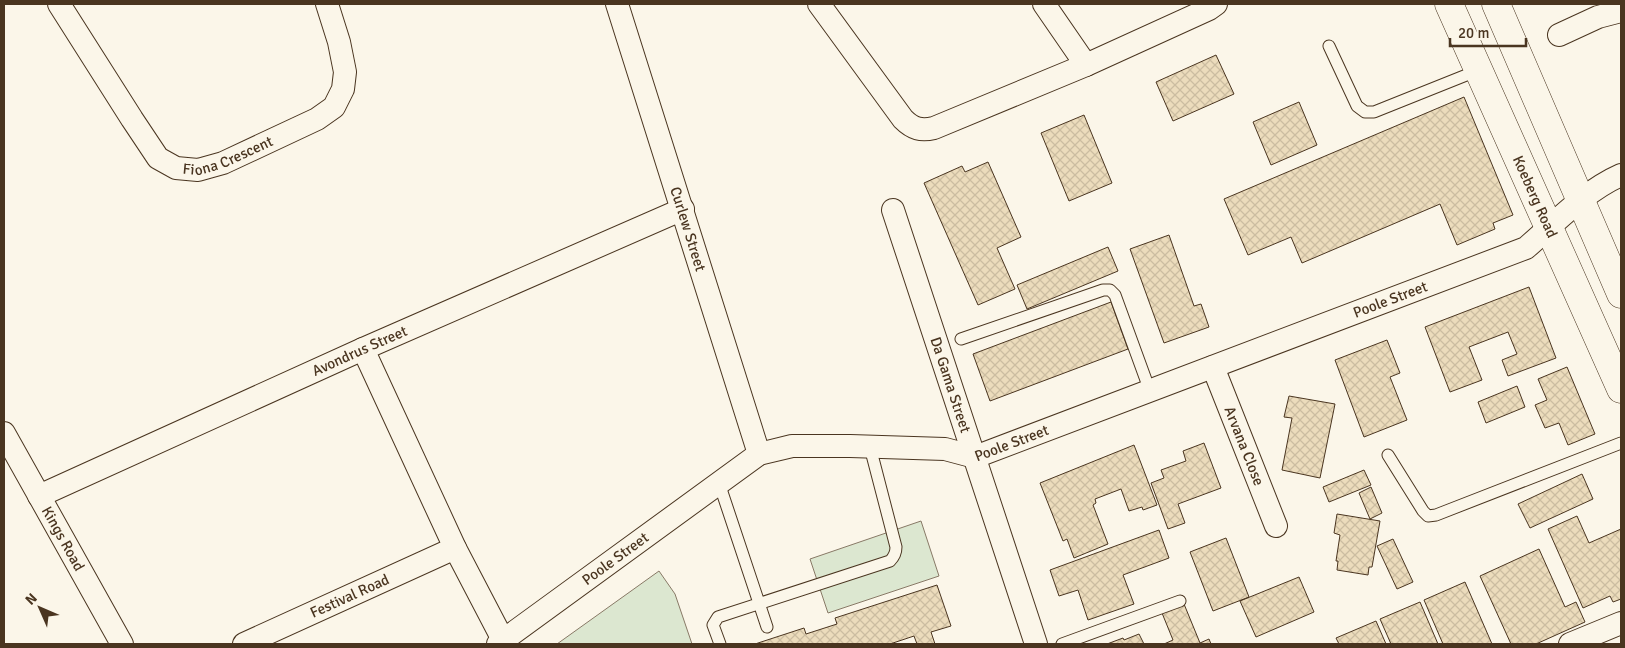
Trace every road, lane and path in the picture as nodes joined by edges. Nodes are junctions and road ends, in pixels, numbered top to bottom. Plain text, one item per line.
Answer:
1 (59, 4) edge
2 (327, 4) edge
3 (617, 4) edge
4 (819, 4) edge
5 (1044, 4) edge
6 (1216, 4) edge
7 (1449, 4) edge
8 (1496, 4) edge
9 (1621, 11) edge
10 (1559, 35) dead end
11 (1329, 46) dead end
12 (1086, 64) junction
13 (1479, 70) junction
14 (1621, 175) edge
15 (1581, 200) junction
16 (683, 209) junction
17 (893, 210) dead end
18 (1549, 228) junction
19 (1621, 294) edge
20 (961, 338) dead end
21 (363, 349) junction
22 (1214, 367) junction
23 (1621, 389) edge
24 (1150, 391) junction
25 (4, 433) edge
26 (1621, 443) edge
27 (870, 447) junction
28 (759, 454) junction
29 (1388, 454) dead end
30 (975, 457) junction
31 (719, 483) junction
32 (39, 496) junction
33 (1276, 526) dead end
34 (455, 548) junction
35 (1180, 601) dead end
36 (759, 603) junction
37 (1621, 622) edge
38 (767, 627) dead end
39 (501, 642) edge
40 (122, 644) edge
41 (244, 644) edge
42 (720, 644) edge
43 (1036, 644) edge
44 (1062, 644) edge
45 (1570, 644) edge

1 - 2 street, Fiona Crescent
3 - 16 street, Curlew Street
4 - 12 street
5 - 12 street
6 - 12 street
7 - 13 main road, Koeberg Road
8 - 15 main road
9 - 10 street
11 - 13 lane
13 - 18 main road, Koeberg Road
14 - 15 street, Poole Street
15 - 18 street, Poole Street
15 - 19 main road
16 - 21 street, Avondrus Street
16 - 28 street, Curlew Street
17 - 30 street, Da Gama Street
18 - 22 street, Poole Street
18 - 23 main road, Koeberg Road
20 - 24 lane
21 - 32 street, Avondrus Street
21 - 34 street
22 - 24 street, Poole Street
22 - 33 street, Arvana Close
24 - 30 street, Poole Street
25 - 32 street, Kings Road
26 - 29 lane
27 - 28 street, Poole Street
27 - 30 street, Poole Street
27 - 36 lane
28 - 31 street, Poole Street
30 - 43 street, Da Gama Street
31 - 36 lane
31 - 39 street, Poole Street
32 - 40 street, Kings Road
34 - 39 street
34 - 41 street, Festival Road
35 - 44 lane
36 - 38 lane
36 - 42 lane
37 - 45 street

